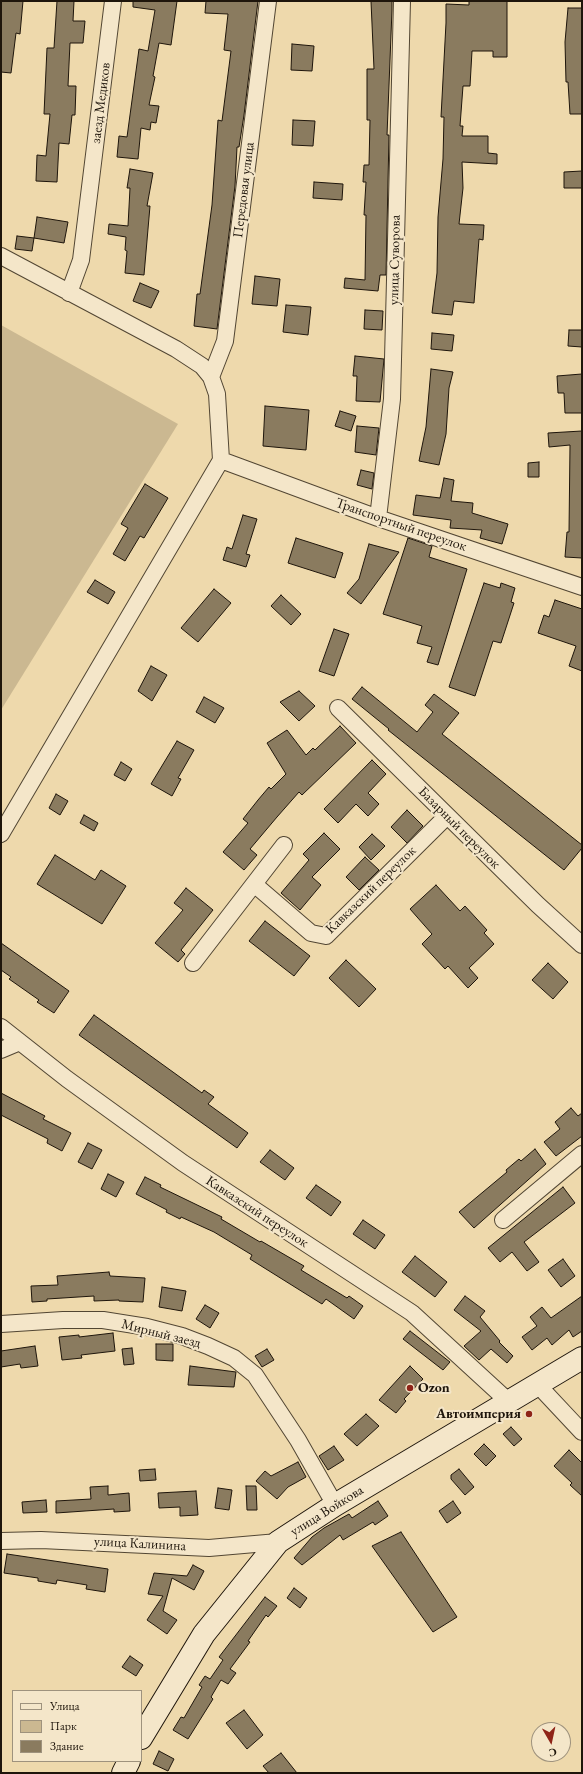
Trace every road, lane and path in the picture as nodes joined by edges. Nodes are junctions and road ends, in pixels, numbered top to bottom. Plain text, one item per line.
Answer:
1 (113, 1) edge
2 (268, 1) edge
3 (402, 1) edge
4 (1, 256) edge
5 (69, 293) junction
6 (211, 377) junction
7 (221, 460) junction
8 (378, 518) junction
9 (582, 588) edge
10 (338, 708) dead end
11 (447, 816) junction
12 (1, 834) edge
13 (284, 845) dead end
14 (254, 884) junction
15 (582, 945) edge
16 (193, 964) dead end
17 (1, 1027) edge
18 (20, 1042) junction
19 (1, 1050) edge
20 (582, 1154) edge
21 (503, 1220) dead end
22 (1, 1324) edge
23 (582, 1358) edge
24 (537, 1384) junction
25 (509, 1402) junction
26 (582, 1432) edge
27 (335, 1505) junction
28 (1, 1541) edge
29 (278, 1542) junction
30 (142, 1736) edge
31 (128, 1762) edge
32 (123, 1773) edge

1 - 5 street, заезд Медиков
2 - 6 street, Передовая улица
3 - 8 street, улица Суворова
4 - 5 street
5 - 6 street
6 - 7 street
7 - 8 street, Транспортный переулок
7 - 12 street
8 - 9 street, Транспортный переулок
10 - 11 street, Базарный переулок
11 - 14 street, Кавказский переулок
11 - 15 street, Базарный переулок
13 - 14 street
14 - 16 street
17 - 18 street, Кавказский переулок
18 - 19 street
18 - 25 street, Кавказский переулок
20 - 21 street
22 - 27 street, Мирный заезд
23 - 24 street, улица Войкова
24 - 25 street, улица Войкова
24 - 26 street
25 - 27 street, улица Войкова
27 - 29 street, улица Войкова
28 - 29 street, улица Калинина
29 - 30 street, улица Войкова
31 - 32 street

